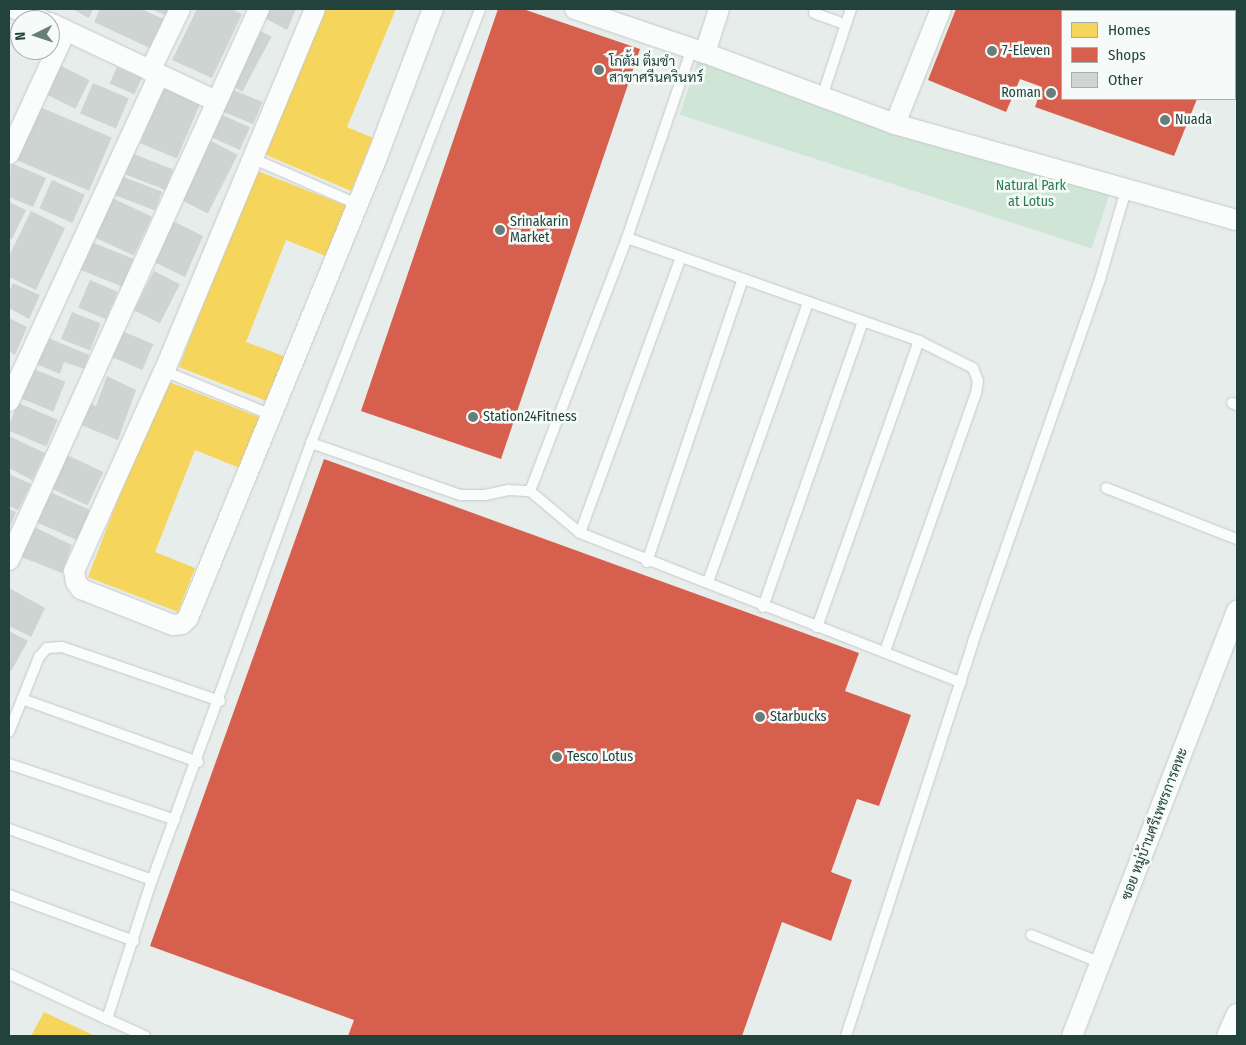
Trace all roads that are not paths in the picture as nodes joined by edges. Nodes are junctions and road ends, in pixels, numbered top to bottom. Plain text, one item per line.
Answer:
1 (180, 9) edge
2 (259, 9) edge
3 (315, 9) edge
4 (433, 9) edge
5 (480, 9) edge
6 (575, 9) edge
7 (719, 9) edge
8 (851, 9) edge
9 (941, 9) edge
10 (814, 13) dead end
11 (845, 24) junction
12 (60, 28) edge
13 (699, 50) junction
14 (45, 60) edge
15 (155, 73) junction
16 (822, 96) junction
17 (216, 101) junction
18 (895, 124) junction
19 (9, 154) edge
20 (254, 159) junction
21 (1126, 190) junction
22 (357, 204) junction
23 (1237, 220) edge
24 (627, 238) junction
25 (681, 257) junction
26 (743, 279) junction
27 (808, 302) junction
28 (863, 322) junction
29 (919, 342) junction
30 (164, 370) junction
31 (9, 401) edge
32 (272, 415) junction
33 (311, 443) junction
34 (1106, 488) dead end
35 (530, 492) junction
36 (580, 533) junction
37 (1237, 539) edge
38 (9, 560) edge
39 (647, 562) junction
40 (708, 582) junction
41 (763, 607) junction
42 (1237, 611) edge
43 (817, 627) junction
44 (885, 652) junction
45 (961, 682) junction
46 (22, 699) junction
47 (220, 701) junction
48 (9, 732) edge
49 (198, 762) junction
50 (9, 764) edge
51 (175, 820) junction
52 (9, 829) edge
53 (152, 880) junction
54 (9, 895) edge
55 (1032, 935) dead end
56 (134, 941) junction
57 (1101, 963) junction
58 (9, 974) edge
59 (1237, 1014) edge
60 (107, 1019) junction
61 (145, 1036) edge
62 (846, 1036) edge
63 (1072, 1036) edge
64 (1228, 1036) edge

1 - 15 street
2 - 17 street
3 - 20 street
4 - 22 street
5 - 33 lane
6 - 13 street
7 - 13 street
8 - 11 lane
9 - 18 street
10 - 11 lane
11 - 16 lane
12 - 15 street
13 - 16 street
13 - 24 lane
14 - 19 street
15 - 17 street
15 - 31 street
16 - 18 street
17 - 38 street
18 - 21 street
20 - 22 lane
20 - 30 street
21 - 23 street
21 - 45 lane
22 - 32 street
24 - 25 lane
24 - 35 lane
25 - 26 lane
25 - 36 lane
26 - 27 lane
26 - 39 lane
27 - 28 lane
27 - 40 lane
28 - 29 lane
28 - 41 lane
29 - 43 lane
29 - 44 lane
30 - 32 lane
30 - 32 street
33 - 35 lane
33 - 47 lane
34 - 37 lane
35 - 36 lane
36 - 39 lane
39 - 40 lane
40 - 41 lane
41 - 43 lane
42 - 57 street, ซอย หมู่บ้านศรีเพชรการคหะ
43 - 44 lane
44 - 45 lane
45 - 62 lane
46 - 47 lane
46 - 48 lane
46 - 49 lane
47 - 49 lane
49 - 51 lane
50 - 51 lane
51 - 53 lane
52 - 53 lane
53 - 56 lane
54 - 56 lane
55 - 57 lane
56 - 60 lane
57 - 63 street, ซอย หมู่บ้านศรีเพชรการคหะ
58 - 60 lane
59 - 64 street
60 - 61 lane

